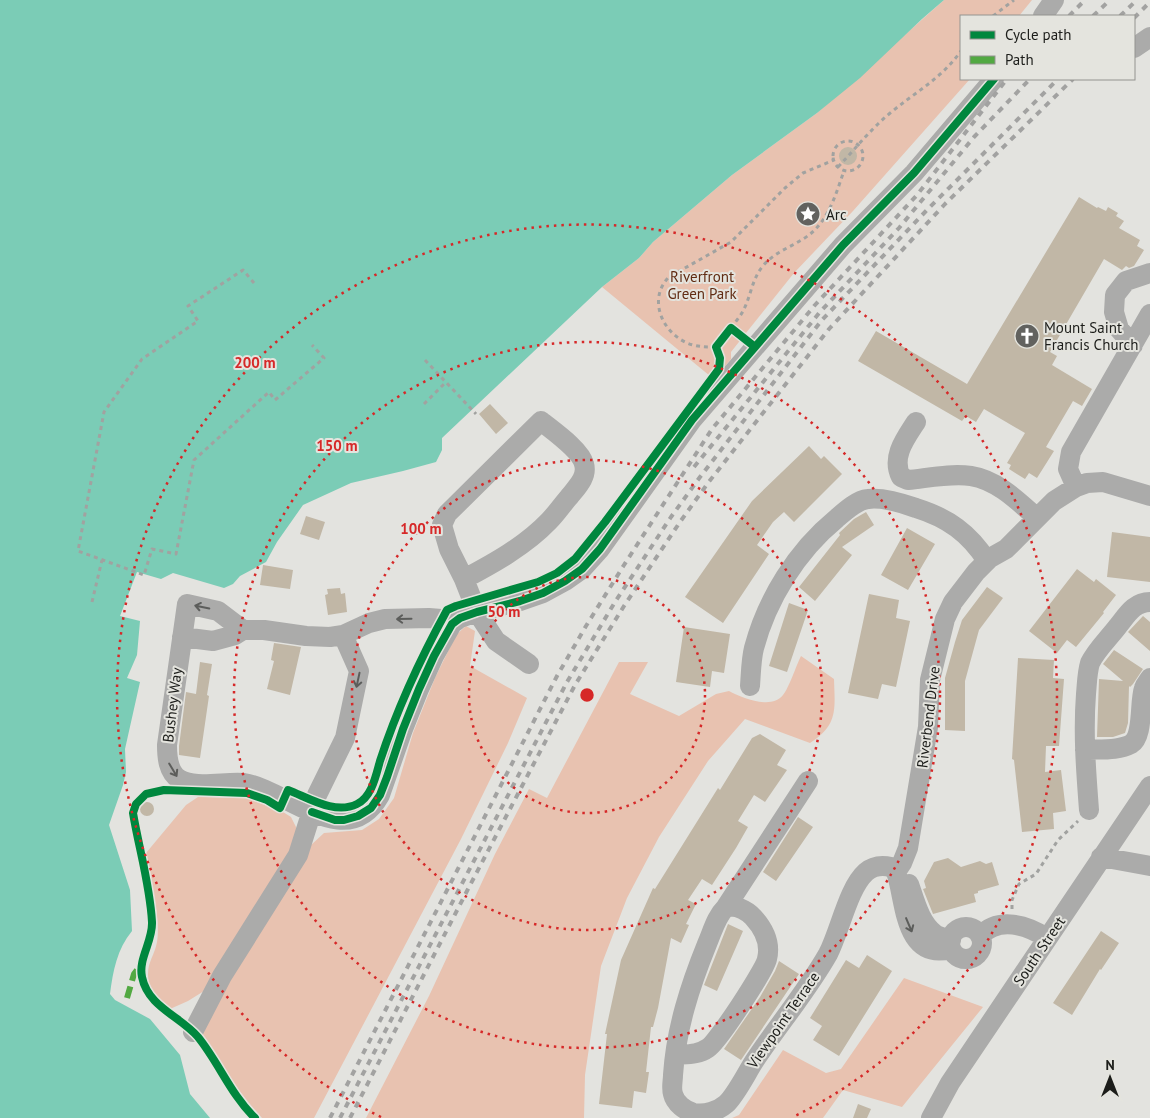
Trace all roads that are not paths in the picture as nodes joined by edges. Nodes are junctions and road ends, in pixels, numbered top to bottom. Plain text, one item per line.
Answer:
1 (1054, 0) edge
2 (1043, 15) edge
3 (1150, 37) edge
4 (1135, 47) edge
5 (993, 80) edge
6 (1150, 273) edge
7 (1150, 314) edge
8 (1133, 345) junction
9 (916, 422) dead end
10 (1076, 487) junction
11 (1150, 496) edge
12 (1037, 518) junction
13 (987, 561) junction
14 (464, 580) junction
15 (1150, 602) edge
16 (477, 612) junction
17 (452, 624) junction
18 (243, 630) junction
19 (343, 635) junction
20 (182, 637) junction
21 (529, 664) dead end
22 (1150, 678) edge
23 (750, 686) dead end
24 (1085, 750) junction
25 (808, 781) dead end
26 (1150, 786) edge
27 (1089, 810) road end
28 (312, 812) junction
29 (1101, 857) junction
30 (1150, 866) edge
31 (899, 867) junction
32 (726, 907) junction
33 (1047, 938) junction
34 (193, 1032) dead end
35 (675, 1055) junction
36 (931, 1118) edge

1 - 2 street
3 - 4 street
5 - 16 street
6 - 8 street
7 - 8 street
8 - 10 street
9 - 12 street
10 - 11 street, Riverbend Drive
10 - 12 street, Riverbend Drive
12 - 13 street, Riverbend Drive
13 - 23 street
13 - 31 street, Riverbend Drive
14 - 14 street
14 - 16 street
15 - 24 street
16 - 17 street
16 - 21 street
17 -> 19 street
17 - 28 street, Bushey Way
18 - 19 street
18 - 20 street
18 -> 20 street, Bushey Way
19 -> 28 street
20 -> 28 street, Bushey Way
22 - 24 street
24 - 27 street
25 - 32 street, Viewpoint Terrace
26 - 29 street, South Street
28 - 34 street
29 - 30 street
29 - 33 street, South Street
31 - 33 street
31 - 35 street, Viewpoint Terrace
32 - 35 street, Viewpoint Terrace
32 - 35 street
33 - 36 street, South Street

